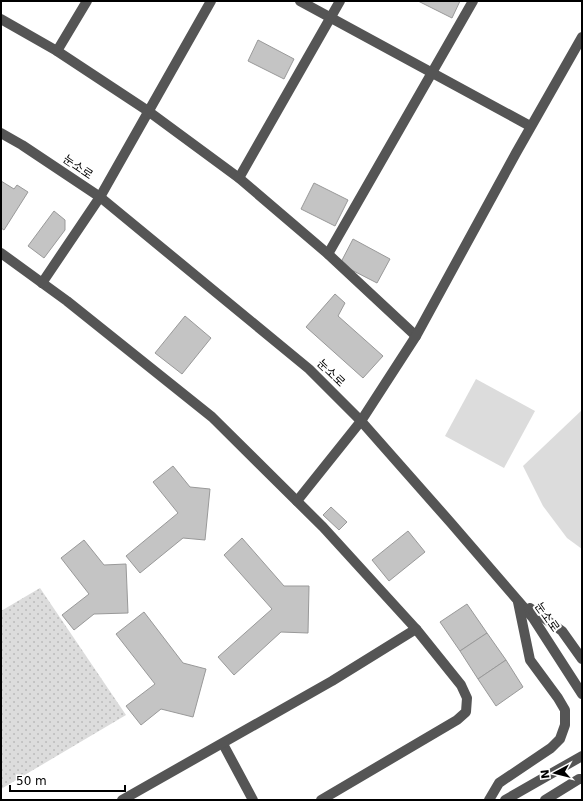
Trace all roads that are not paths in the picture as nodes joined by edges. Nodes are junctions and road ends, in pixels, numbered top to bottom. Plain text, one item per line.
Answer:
1 (87, 1) edge
2 (211, 1) edge
3 (300, 1) edge
4 (340, 1) edge
5 (473, 1) edge
6 (331, 18) junction
7 (1, 19) edge
8 (582, 37) edge
9 (57, 51) junction
10 (432, 73) junction
11 (148, 112) junction
12 (530, 126) junction
13 (1, 133) edge
14 (239, 178) junction
15 (100, 197) junction
16 (1, 253) edge
17 (328, 254) junction
18 (42, 283) junction
19 (416, 336) junction
20 (361, 422) junction
21 (297, 501) junction
22 (518, 600) junction
23 (416, 629) junction
24 (582, 659) edge
25 (582, 694) edge
26 (223, 744) junction
27 (582, 756) edge
28 (582, 779) edge
29 (122, 800) edge
30 (253, 800) edge
31 (321, 800) edge
32 (489, 800) edge
33 (505, 800) edge
34 (545, 800) edge

1 - 9 street
2 - 11 street
3 - 6 street
4 - 6 street
5 - 10 street
6 - 10 street
6 - 14 street
7 - 9 street
8 - 12 street
9 - 11 street
10 - 12 street
10 - 17 street
11 - 14 street
11 - 15 street
12 - 19 street
13 - 15 street, 눈소로
14 - 17 street
15 - 18 street
15 - 20 street, 눈소로
16 - 18 street
17 - 19 street
18 - 21 street
19 - 20 street
20 - 21 street
20 - 22 street, 눈소로
21 - 23 street
22 - 24 street
22 - 25 street, 눈소로
22 - 32 street
23 - 26 street
23 - 31 street
26 - 29 street
26 - 30 street
27 - 33 street
28 - 34 street

